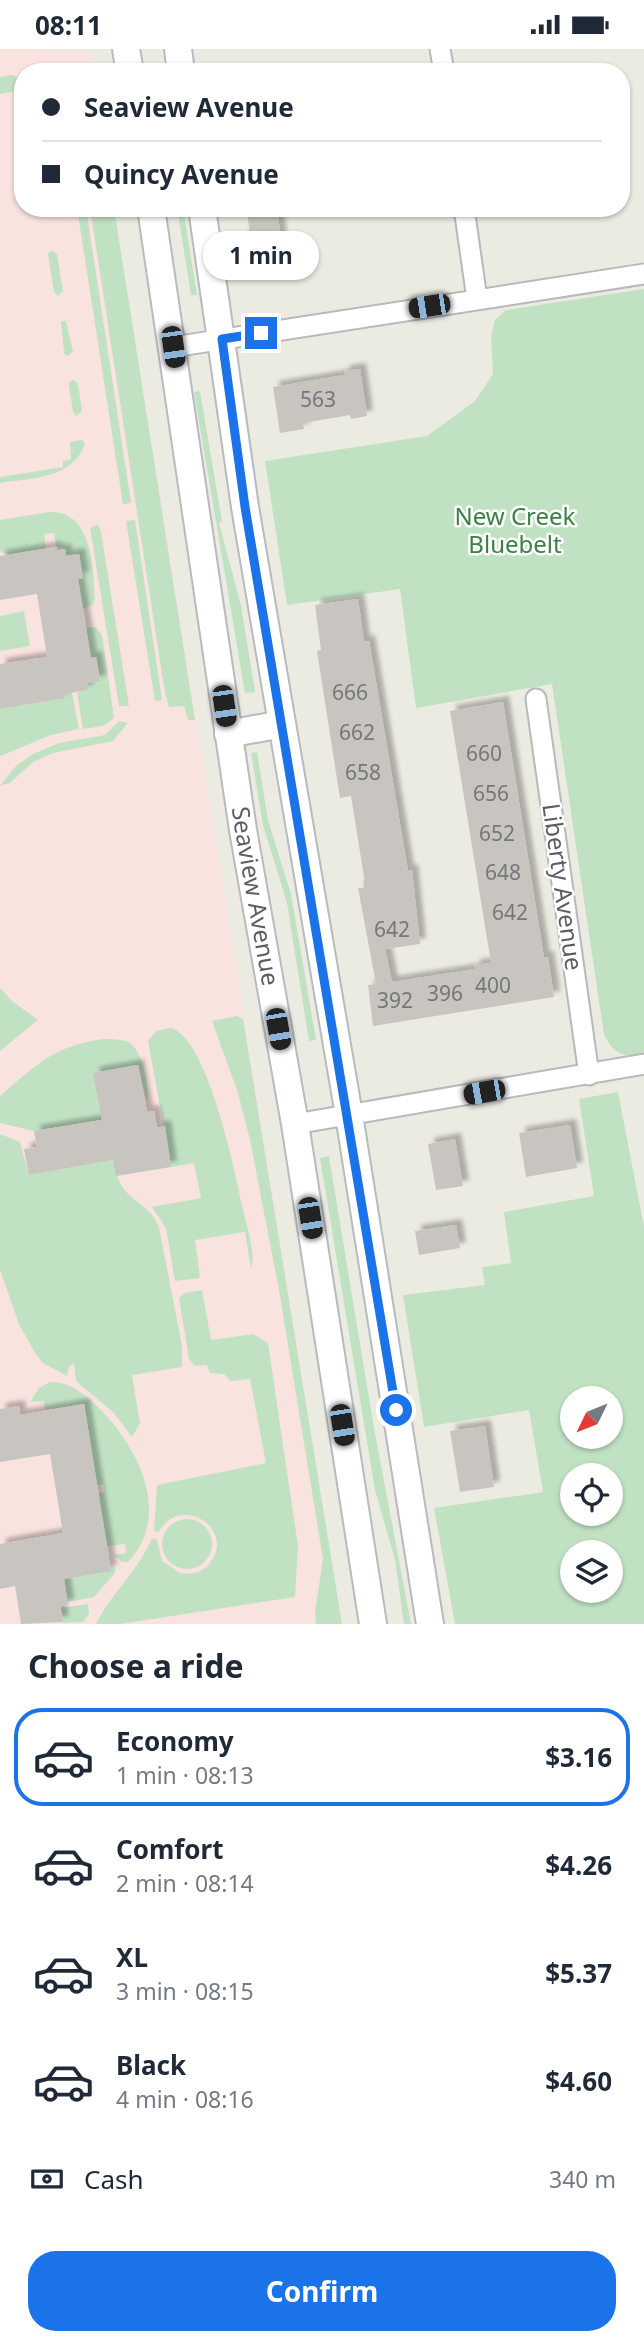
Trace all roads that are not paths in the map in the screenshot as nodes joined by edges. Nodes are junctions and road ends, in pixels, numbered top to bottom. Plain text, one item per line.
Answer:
1 (152, 217) edge
2 (203, 217) edge
3 (465, 217) edge
4 (644, 274) edge
5 (477, 299) junction
6 (222, 339) junction
7 (173, 347) junction
8 (536, 699) dead end
9 (282, 724) junction
10 (228, 734) junction
11 (644, 1064) edge
12 (589, 1075) junction
13 (349, 1115) junction
14 (295, 1124) junction
15 (373, 1624) edge
16 (430, 1624) edge

1 - 7 street, Seaview Avenue
2 - 6 street
3 - 5 street
4 - 5 street
5 - 6 street
6 - 7 street
6 - 9 street
7 - 10 street, Seaview Avenue
8 - 12 street, Liberty Avenue
9 - 10 street
9 - 13 street
10 - 14 street, Seaview Avenue
11 - 12 street
12 - 13 street
13 - 14 street
13 - 16 street
14 - 15 street, Seaview Avenue

